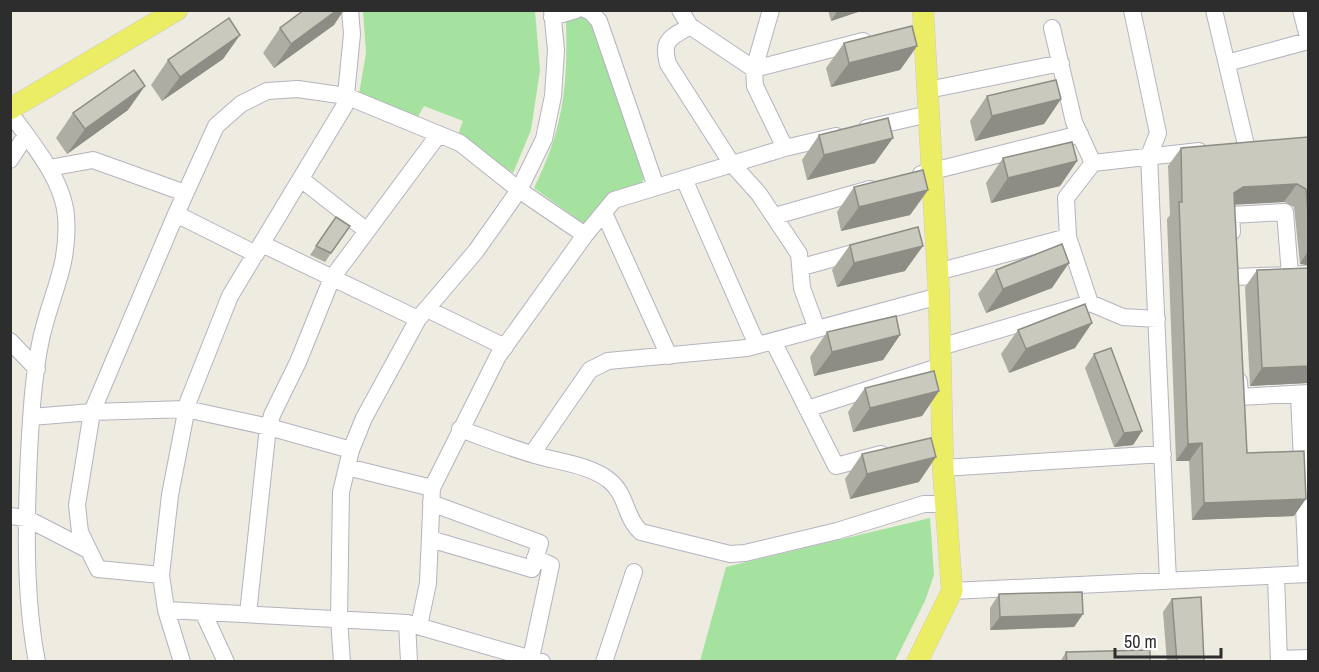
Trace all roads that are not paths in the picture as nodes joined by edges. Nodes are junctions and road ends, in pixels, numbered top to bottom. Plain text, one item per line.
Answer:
1 (177, 10) edge
2 (350, 10) edge
3 (576, 10) edge
4 (586, 10) edge
5 (680, 10) edge
6 (1132, 10) edge
7 (1214, 10) edge
8 (1301, 10) edge
9 (767, 13) edge
10 (552, 14) edge
11 (924, 15) edge
12 (690, 26) junction
13 (1052, 28) dead end
14 (902, 31) edge
15 (879, 37) edge
16 (1308, 39) edge
17 (1061, 63) junction
18 (1227, 63) junction
19 (754, 69) junction
20 (928, 90) junction
21 (346, 96) junction
22 (10, 111) edge
23 (929, 114) junction
24 (439, 134) junction
25 (1080, 134) junction
26 (26, 135) junction
27 (1267, 144) edge
28 (1246, 145) junction
29 (785, 148) junction
30 (1149, 156) junction
31 (10, 160) edge
32 (1094, 163) junction
33 (732, 164) junction
34 (49, 168) junction
35 (932, 171) junction
36 (909, 178) edge
37 (301, 179) junction
38 (684, 179) junction
39 (887, 184) edge
40 (656, 188) junction
41 (519, 190) junction
42 (185, 194) junction
43 (604, 213) junction
44 (176, 214) junction
45 (775, 216) junction
46 (367, 231) junction
47 (585, 235) junction
48 (1068, 237) junction
49 (879, 247) edge
50 (259, 249) junction
51 (802, 267) junction
52 (937, 272) junction
53 (1308, 274) edge
54 (1290, 275) junction
55 (1234, 277) junction
56 (332, 278) junction
57 (939, 296) junction
58 (1235, 299) edge
59 (1090, 303) junction
60 (423, 314) junction
61 (1157, 319) junction
62 (817, 329) junction
63 (10, 341) edge
64 (765, 343) junction
65 (505, 346) junction
66 (669, 356) junction
67 (941, 357) junction
68 (1239, 364) edge
69 (37, 369) junction
70 (1304, 394) edge
71 (186, 409) junction
72 (807, 409) junction
73 (93, 412) junction
74 (31, 417) junction
75 (269, 427) junction
76 (460, 429) junction
77 (942, 438) junction
78 (921, 444) edge
79 (900, 449) edge
80 (532, 454) junction
81 (1163, 454) junction
82 (349, 459) junction
83 (943, 468) junction
84 (432, 495) junction
85 (946, 504) junction
86 (18, 517) edge
87 (430, 539) junction
88 (88, 550) junction
89 (535, 558) junction
90 (634, 572) dead end
91 (1308, 574) edge
92 (161, 575) junction
93 (1276, 576) junction
94 (1168, 581) junction
95 (952, 591) junction
96 (166, 610) junction
97 (203, 612) junction
98 (248, 614) junction
99 (339, 619) junction
100 (413, 625) junction
101 (1308, 658) edge
102 (536, 660) edge
103 (1279, 660) edge
104 (606, 661) edge
105 (37, 662) edge
106 (182, 662) edge
107 (225, 662) edge
108 (342, 662) edge
109 (409, 662) edge
110 (917, 662) edge

1 - 22 main road
2 - 21 street
3 - 10 street
4 - 40 street
5 - 12 street
6 - 30 street
7 - 18 street
8 - 16 street
9 - 19 street
10 - 41 street
11 - 14 street
11 - 20 main road
12 - 19 street
12 - 33 street
13 - 17 street
15 - 19 street
16 - 18 street
17 - 20 street
17 - 25 street
18 - 28 street
19 - 29 street
20 - 23 main road
21 - 24 street
21 - 37 street
21 - 42 street
22 - 26 street
23 - 29 street
23 - 35 main road
24 - 41 street
24 - 46 street
25 - 32 street
25 - 35 street
26 - 31 street
26 - 34 street
27 - 28 street
28 - 30 street
29 - 33 street
30 - 32 street
30 - 61 street
32 - 48 street
33 - 38 street
33 - 45 street
34 - 42 street
34 - 69 street
35 - 36 street
35 - 52 main road
37 - 46 street
37 - 50 street
38 - 40 street
38 - 64 street
39 - 45 street
40 - 43 street
41 - 47 street
41 - 60 street
42 - 44 street
43 - 47 street
43 - 66 street
44 - 50 street
44 - 73 street
45 - 51 street
46 - 56 street
47 - 65 street
48 - 52 street
48 - 59 street
49 - 51 street
50 - 56 street
50 - 71 street
51 - 62 street
52 - 57 main road
53 - 54 street
54 - 55 street
54 - 55 street
55 - 58 street
56 - 60 street
56 - 75 street
57 - 62 street
57 - 67 main road
59 - 61 street
59 - 67 street
60 - 65 street
60 - 82 street
61 - 81 street
62 - 64 street
63 - 69 street
64 - 66 street
64 - 72 street
65 - 76 street
66 - 80 street
67 - 72 street
67 - 77 main road
68 - 70 street
69 - 74 street
70 - 91 street
71 - 73 street
71 - 75 street
71 - 92 street
72 - 79 street
73 - 74 street
73 - 88 street
74 - 86 street
75 - 82 street
75 - 98 street
76 - 80 street
76 - 84 street
77 - 78 street
77 - 83 main road
80 - 85 street
81 - 83 street
81 - 94 street
82 - 84 street
82 - 99 street
83 - 85 main road
84 - 87 street
84 - 89 street
85 - 95 main road
86 - 88 street
86 - 105 street
87 - 89 street
87 - 100 street
88 - 92 street
89 - 102 street
90 - 104 street
91 - 93 street
92 - 96 street
93 - 94 street
93 - 103 street
94 - 95 street
95 - 110 main road
96 - 97 street
96 - 106 street
97 - 98 street
97 - 107 street
98 - 99 street
99 - 100 street
99 - 108 street
100 - 102 street
100 - 109 street
101 - 103 street

